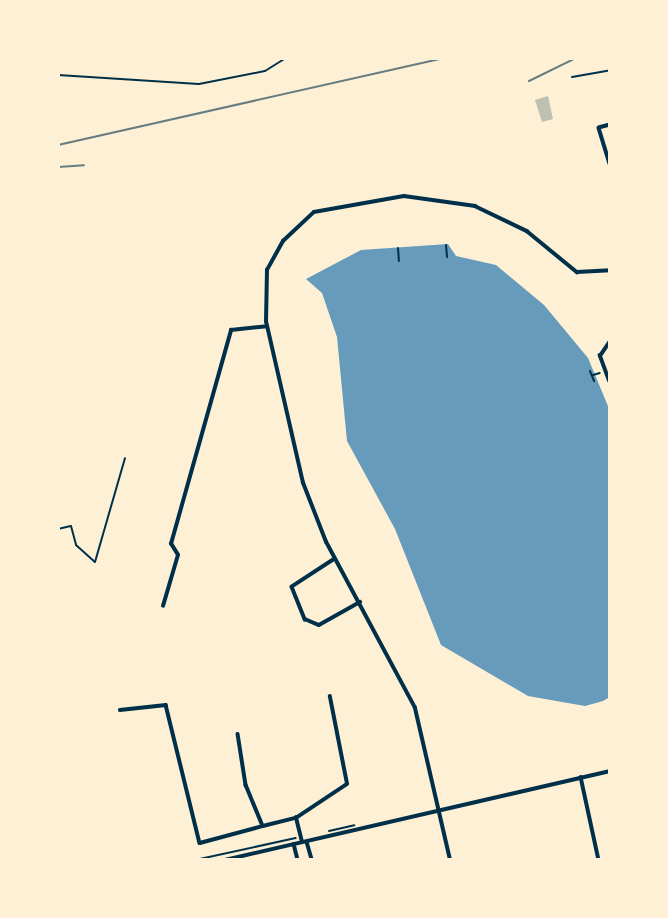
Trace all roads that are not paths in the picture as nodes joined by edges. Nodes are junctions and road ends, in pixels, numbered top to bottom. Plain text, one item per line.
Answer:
1 (286, 58) edge
2 (610, 71) edge
3 (58, 75) edge
4 (572, 78) dead end
5 (610, 125) edge
6 (610, 163) edge
7 (610, 270) edge
8 (267, 326) junction
9 (610, 341) edge
10 (609, 381) edge
11 (335, 559) junction
12 (360, 602) junction
13 (163, 606) dead end
14 (330, 696) dead end
15 (120, 710) dead end
16 (237, 734) dead end
17 (610, 771) edge
18 (581, 778) junction
19 (442, 809) junction
20 (296, 818) junction
21 (263, 826) junction
22 (293, 841) junction
23 (304, 842) junction
24 (225, 860) edge
25 (298, 860) edge
26 (312, 860) edge
27 (450, 860) edge
28 (599, 860) edge

1 - 3 lane
2 - 4 lane
5 - 6 street
7 - 8 street
8 - 11 street
8 - 13 street
9 - 10 street
11 - 12 street
11 - 12 street
12 - 19 street
14 - 20 street
15 - 21 street
16 - 21 street
17 - 18 street
18 - 19 street
18 - 28 street
19 - 23 street
19 - 27 street
20 - 21 street
20 - 23 street
22 - 23 street
22 - 24 street
22 - 25 street
23 - 26 street

